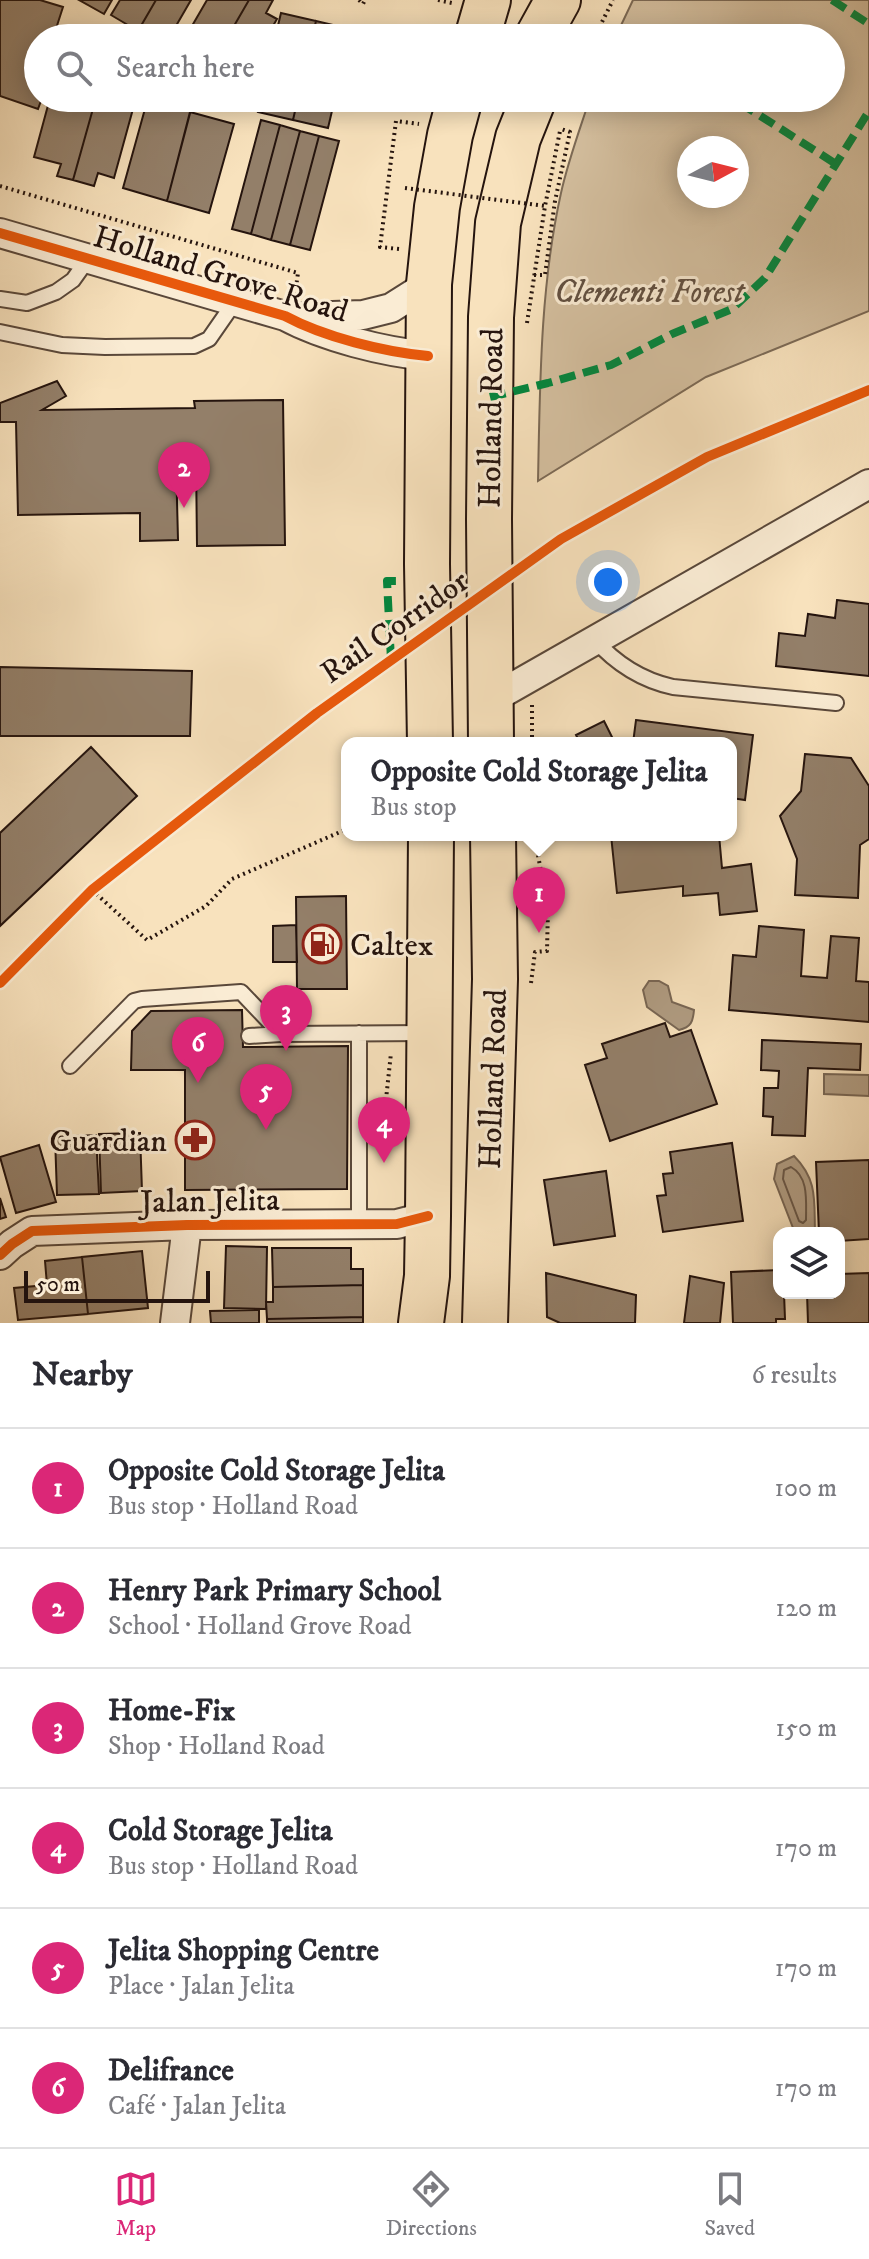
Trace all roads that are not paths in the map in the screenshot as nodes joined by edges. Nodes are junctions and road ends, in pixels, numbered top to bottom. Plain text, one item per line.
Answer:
1 (558, 0) edge
2 (582, 0) edge
3 (545, 24) edge
4 (569, 24) edge
5 (456, 112) edge
6 (504, 112) edge
7 (528, 112) edge
8 (0, 233) edge
9 (88, 259) junction
10 (413, 272) junction
11 (0, 299) edge
12 (234, 303) junction
13 (285, 316) junction
14 (0, 332) edge
15 (428, 356) junction
16 (869, 484) edge
17 (594, 639) junction
18 (490, 700) junction
19 (836, 703) dead end
20 (430, 737) edge
21 (491, 737) edge
22 (430, 841) edge
23 (493, 841) edge
24 (359, 1033) junction
25 (281, 1034) junction
26 (412, 1034) junction
27 (249, 1036) dead end
28 (70, 1066) dead end
29 (491, 1114) junction
30 (428, 1216) junction
31 (359, 1224) junction
32 (187, 1225) junction
33 (0, 1255) edge
34 (175, 1323) edge
35 (421, 1323) edge
36 (485, 1323) edge

1 - 3 main road
2 - 4 main road
5 - 10 main road, Holland Road
6 - 15 main road
7 - 18 main road, Holland Road
8 - 9 street, Holland Grove Road
9 - 11 lane
9 - 12 street, Holland Grove Road
10 - 13 street, Holland Grove Road
10 - 15 main road, Holland Road
12 - 13 street, Holland Grove Road
12 - 14 lane
13 - 15 street, Holland Grove Road
15 - 20 main road, Holland Road
16 - 17 street
17 - 18 street
17 - 19 lane
18 - 21 main road, Holland Road
22 - 26 main road, Holland Road
23 - 29 main road, Holland Road
24 - 25 lane
24 - 26 lane
24 - 31 lane
25 - 27 lane
25 - 28 lane
26 - 30 main road, Holland Road
29 - 30 main road
29 - 36 main road, Holland Road
30 - 31 street, Jalan Jelita
30 - 35 main road, Holland Road
31 - 32 street, Jalan Jelita
32 - 33 street, Jalan Jelita
32 - 34 street

